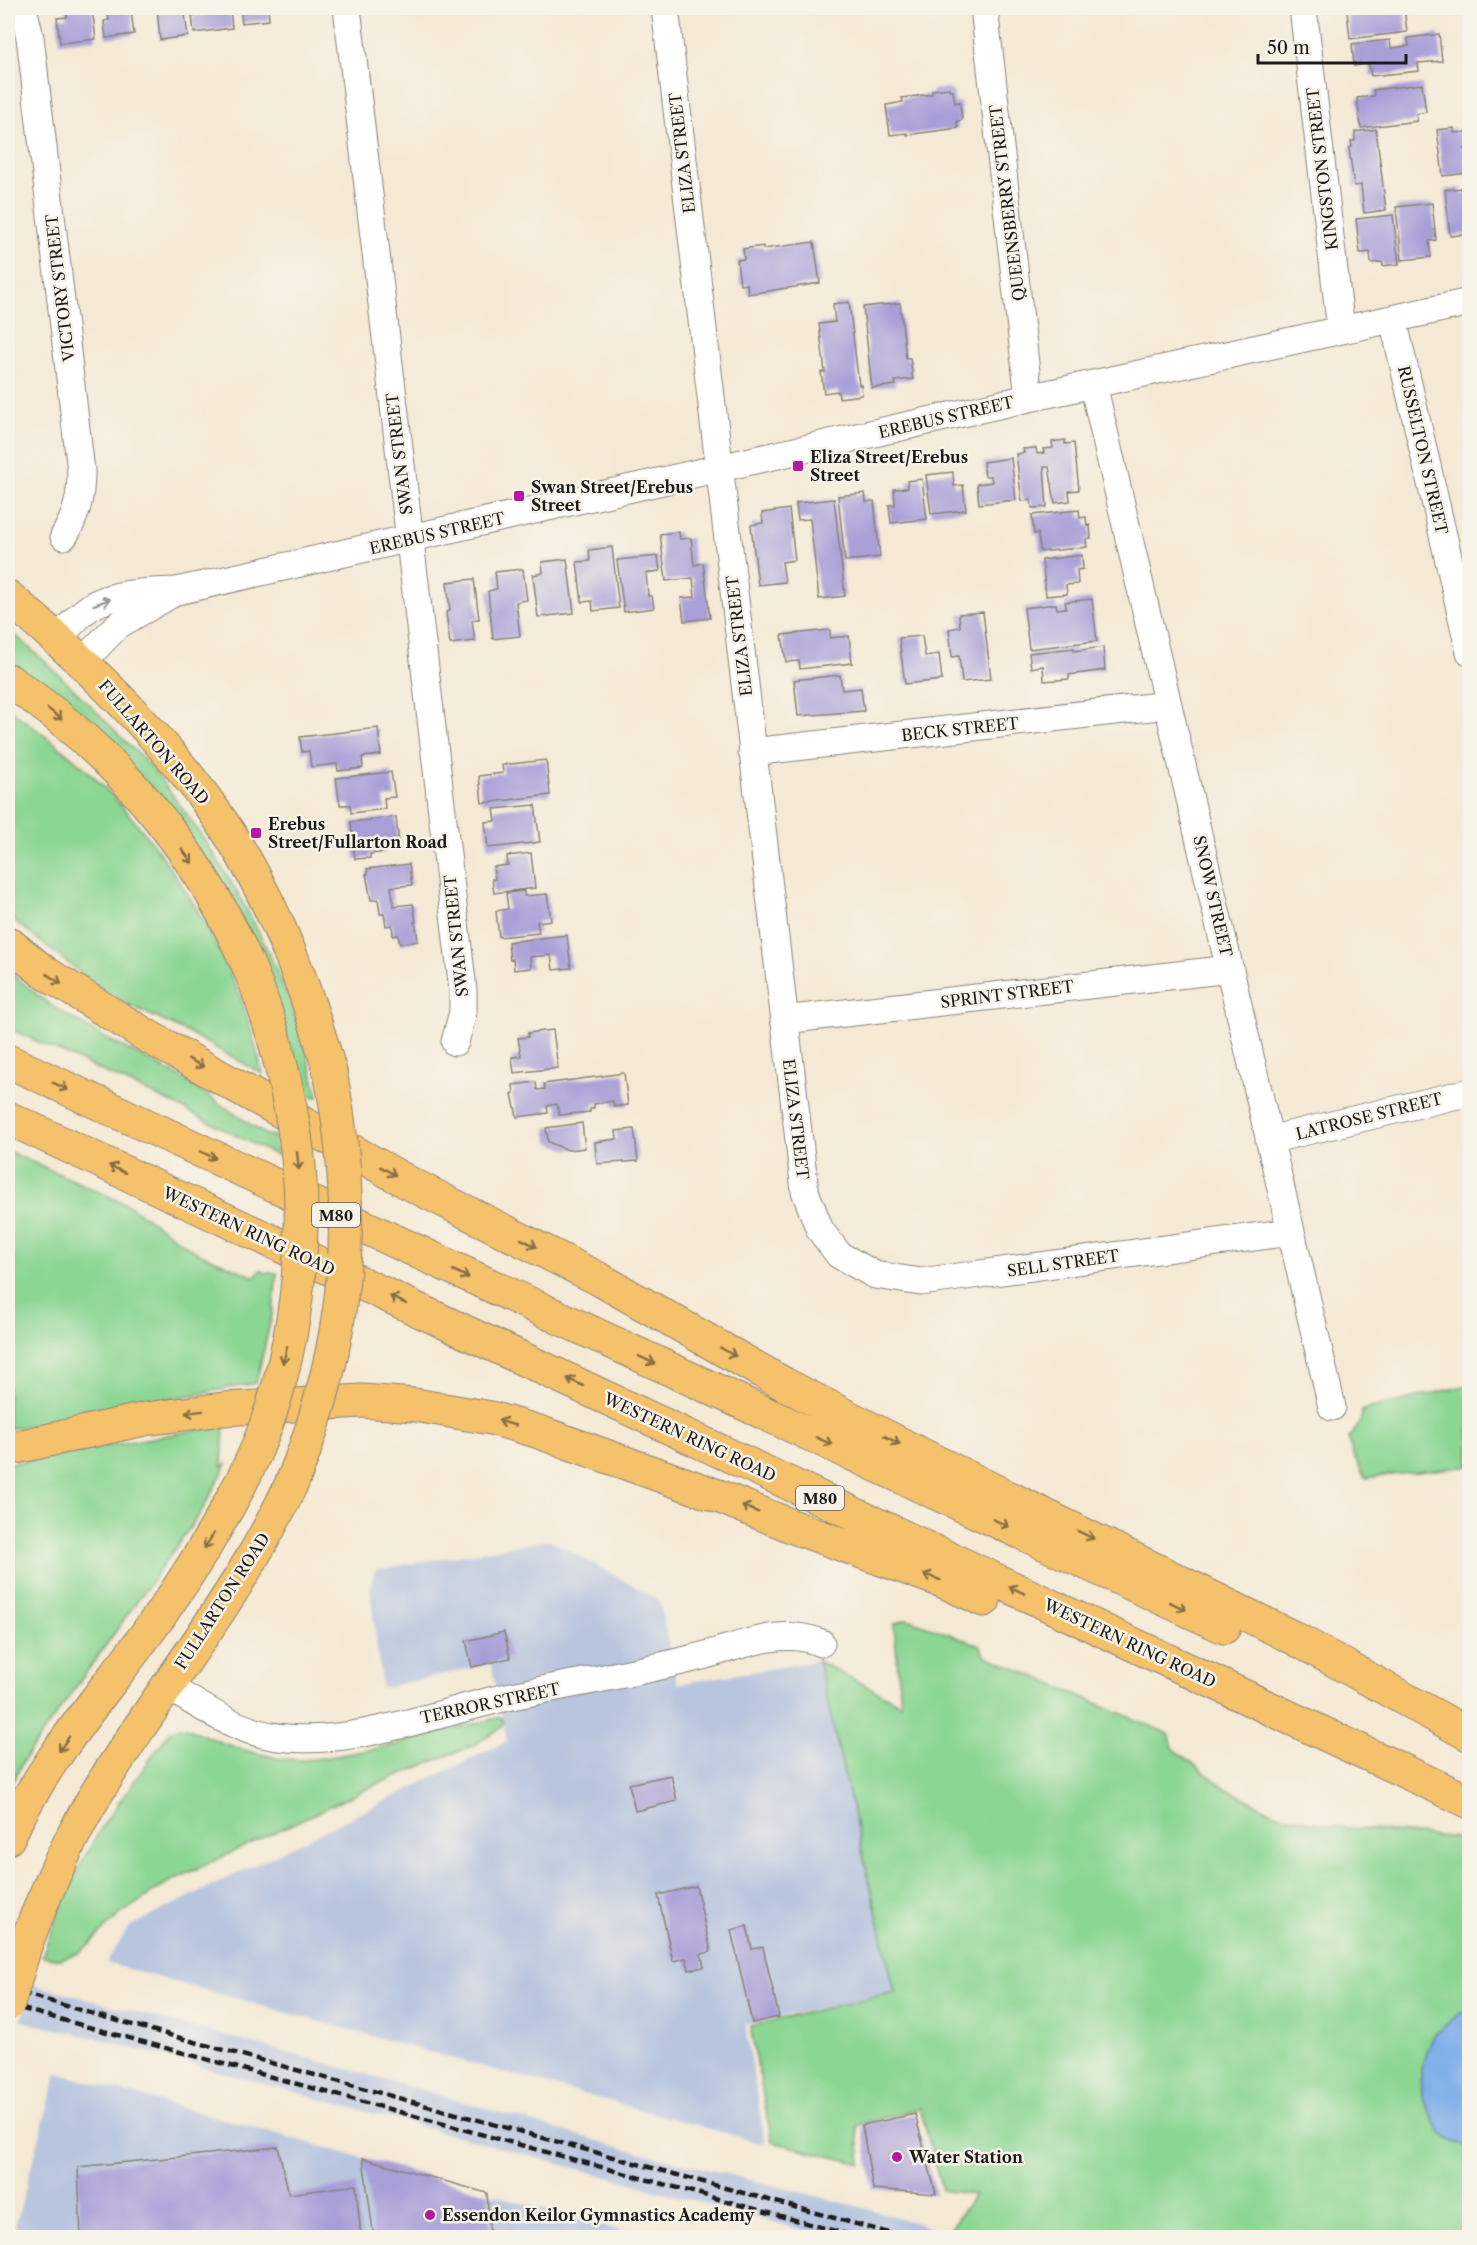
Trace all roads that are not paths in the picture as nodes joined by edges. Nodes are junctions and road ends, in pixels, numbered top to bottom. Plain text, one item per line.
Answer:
1 (23, 8) edge
2 (31, 8) edge
3 (347, 8) edge
4 (665, 8) edge
5 (984, 8) edge
6 (1303, 8) edge
7 (30, 37) junction
8 (1470, 302) edge
9 (1394, 319) junction
10 (1341, 330) junction
11 (1093, 384) junction
12 (1029, 398) junction
13 (719, 470) junction
14 (64, 536) dead end
15 (410, 539) junction
16 (177, 591) junction
17 (8, 597) edge
18 (58, 639) junction
19 (1470, 652) edge
20 (83, 661) junction
21 (8, 680) edge
22 (1168, 705) junction
23 (752, 752) junction
24 (8, 944) edge
25 (1230, 969) junction
26 (784, 1020) junction
27 (455, 1042) dead end
28 (8, 1061) edge
29 (1470, 1092) edge
30 (8, 1118) edge
31 (1269, 1140) junction
32 (1291, 1232) junction
33 (839, 1255) joint
34 (1332, 1407) dead end
35 (8, 1449) edge
36 (821, 1643) dead end
37 (167, 1686) junction
38 (1470, 1735) edge
39 (1470, 1743) edge
40 (1470, 1804) edge
41 (8, 1838) edge
42 (8, 2004) edge

1 - 7 street, VICTORY STREET
2 - 7 street, VICTORY STREET
3 - 15 street, SWAN STREET
4 - 13 street, ELIZA STREET
5 - 12 street, QUEENSBERRY STREET
6 - 10 street, KINGSTON STREET
7 - 14 street, VICTORY STREET
8 - 9 street, EREBUS STREET
9 - 10 street, EREBUS STREET
9 - 19 street, RUSSELTON STREET
10 - 11 street, EREBUS STREET
11 - 12 street, EREBUS STREET
11 - 22 street, SNOW STREET
12 - 13 street, EREBUS STREET
13 - 15 street, EREBUS STREET
13 - 23 street, ELIZA STREET
15 - 16 street, EREBUS STREET
15 - 27 street, SWAN STREET
18 -> 16 street, EREBUS STREET
16 - 20 street, EREBUS STREET
17 - 18 main road, FULLARTON ROAD
18 - 20 main road, FULLARTON ROAD
20 - 37 main road, FULLARTON ROAD, bridge
21 -> 41 main road, bridge
22 - 23 street, BECK STREET
22 - 25 street, SNOW STREET
23 - 26 street, ELIZA STREET
24 -> 38 main road
25 - 26 street, SPRINT STREET
25 - 31 street, SNOW STREET
26 - 33 street, ELIZA STREET
28 -> 39 main road, M80
29 - 31 street, LATROSE STREET
40 -> 30 main road, WESTERN RING ROAD / M80
31 - 32 street, SNOW STREET
32 - 33 street, SELL STREET
32 - 34 street, SNOW STREET
40 -> 35 main road
36 - 37 street, TERROR STREET
37 - 42 main road, FULLARTON ROAD, bridge

